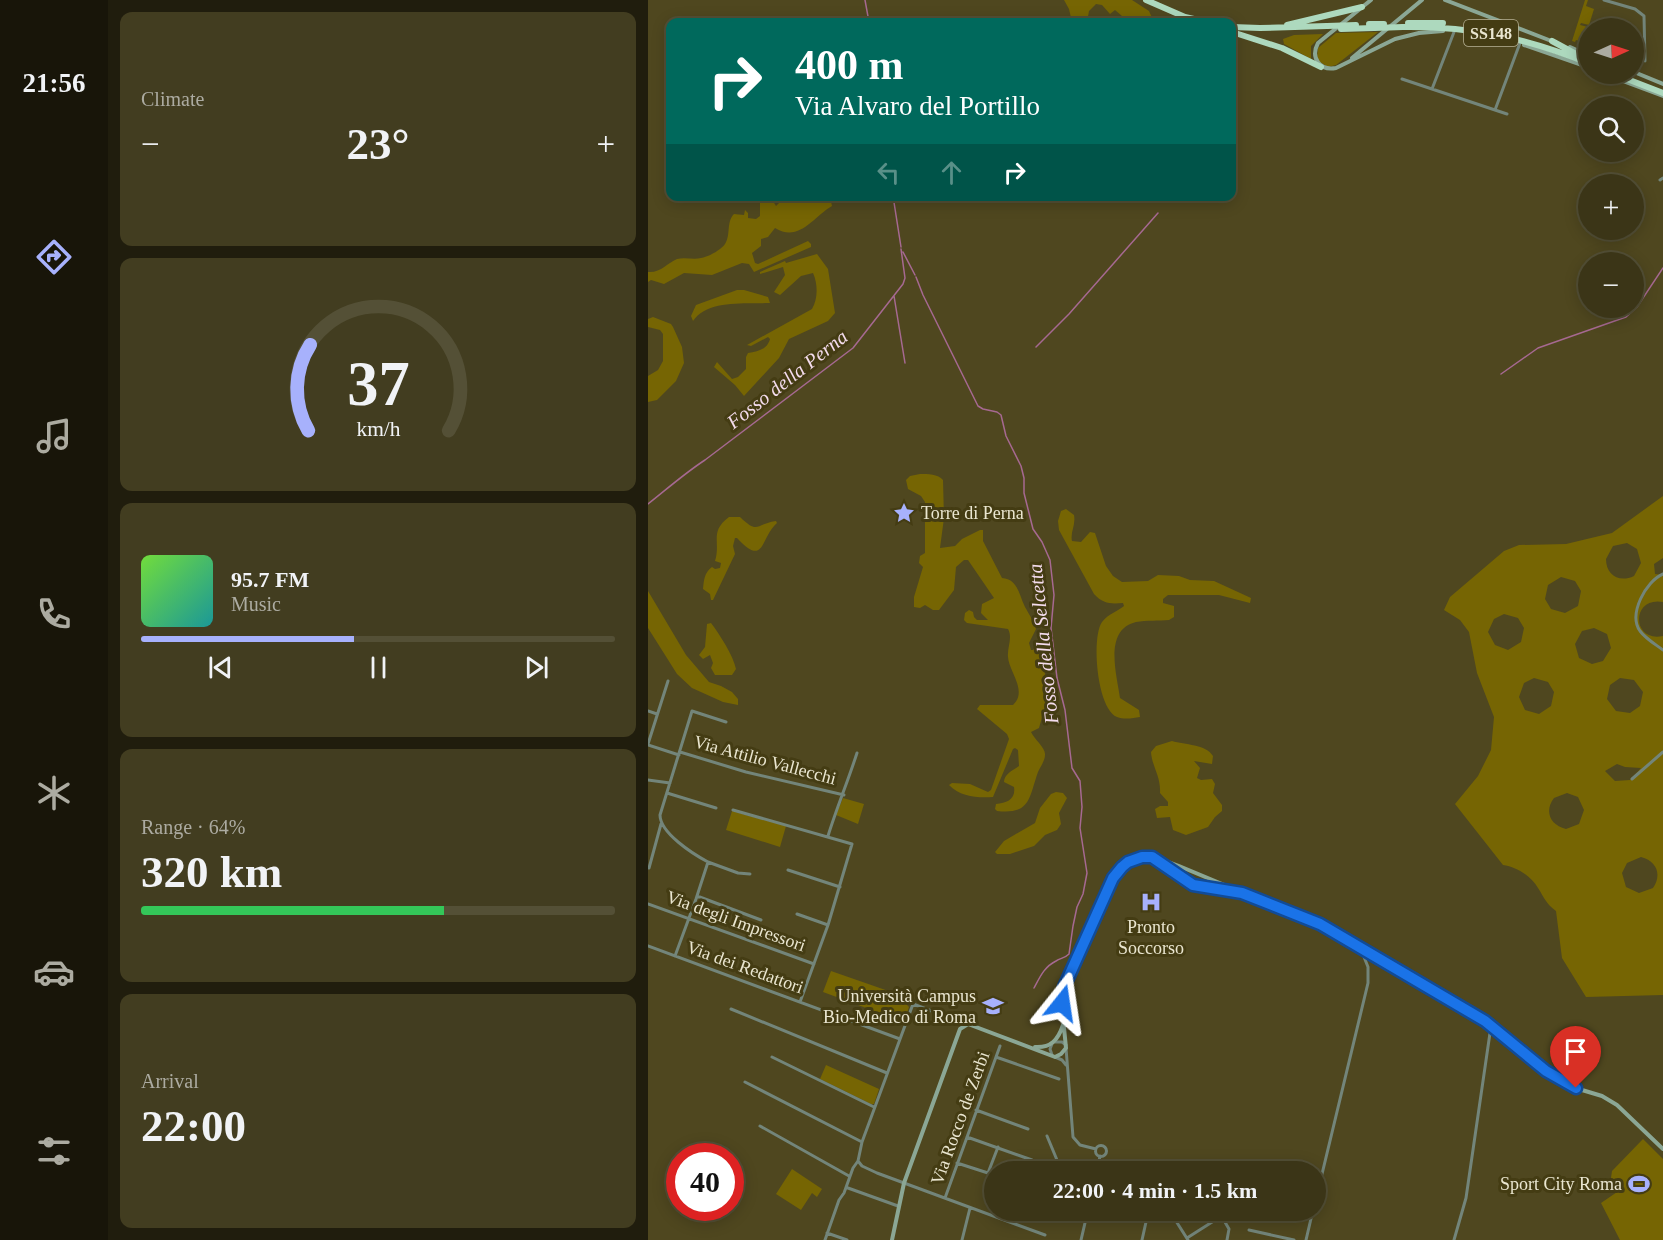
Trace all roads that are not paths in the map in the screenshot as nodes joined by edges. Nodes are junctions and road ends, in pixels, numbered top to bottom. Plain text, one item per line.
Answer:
1 (1139, 0) edge
2 (1146, 0) edge
3 (1369, 0) edge
4 (1422, 0) edge
5 (1445, 0) edge
6 (1604, 0) edge
7 (1362, 7) junction
8 (1182, 18) edge
9 (1194, 18) edge
10 (1406, 25) junction
11 (1273, 28) junction
12 (1325, 28) junction
13 (1384, 28) junction
14 (1236, 30) edge
15 (1236, 30) edge
16 (1236, 31) edge
17 (1454, 32) junction
18 (1392, 40) junction
19 (1552, 41) junction
20 (1520, 43) junction
21 (1578, 55) edge
22 (1575, 56) junction
23 (1578, 57) edge
24 (1578, 58) edge
25 (1645, 61) dead end
26 (1346, 62) junction
27 (1323, 67) junction
28 (1644, 78) edge
29 (1402, 80) dead end
30 (1644, 82) edge
31 (1641, 84) edge
32 (1644, 84) edge
33 (1432, 89) junction
34 (1663, 90) edge
35 (1495, 110) junction
36 (1507, 114) dead end
37 (1663, 574) edge
38 (1663, 650) edge
39 (668, 681) dead end
40 (648, 711) edge
41 (657, 714) junction
42 (726, 722) dead end
43 (648, 745) edge
44 (1663, 752) edge
45 (679, 753) junction
46 (857, 753) dead end
47 (1632, 779) dead end
48 (648, 780) edge
49 (670, 783) junction
50 (667, 793) junction
51 (844, 795) junction
52 (716, 808) dead end
53 (733, 810) dead end
54 (661, 824) junction
55 (828, 836) junction
56 (648, 850) edge
57 (653, 852) junction
58 (1155, 857) junction
59 (708, 862) junction
60 (649, 868) edge
61 (788, 870) dead end
62 (1192, 872) junction
63 (750, 874) dead end
64 (1205, 877) junction
65 (1184, 879) junction
66 (840, 887) junction
67 (1204, 888) junction
68 (1242, 893) junction
69 (697, 896) junction
70 (648, 904) edge
71 (797, 914) dead end
72 (689, 919) junction
73 (761, 920) dead end
74 (828, 925) junction
75 (648, 946) edge
76 (1360, 947) junction
77 (675, 956) junction
78 (814, 964) junction
79 (901, 994) dead end
80 (800, 1002) junction
81 (913, 1004) junction
82 (731, 1009) dead end
83 (1063, 1021) junction
84 (963, 1025) junction
85 (1491, 1026) junction
86 (900, 1039) junction
87 (1053, 1043) junction
88 (1000, 1046) dead end
89 (1066, 1046) junction
90 (1029, 1047) junction
91 (996, 1056) junction
92 (1053, 1056) junction
93 (772, 1057) dead end
94 (1068, 1070) junction
95 (887, 1073) junction
96 (1059, 1079) dead end
97 (745, 1082) dead end
98 (874, 1107) junction
99 (976, 1110) junction
100 (760, 1126) dead end
101 (1028, 1129) dead end
102 (1047, 1136) dead end
103 (967, 1137) junction
104 (862, 1142) junction
105 (998, 1147) junction
106 (1096, 1149) junction
107 (1663, 1149) edge
108 (1100, 1156) junction
109 (1032, 1160) dead end
110 (858, 1161) junction
111 (1057, 1161) edge
112 (1099, 1161) edge
113 (1325, 1161) edge
114 (957, 1163) junction
115 (849, 1176) junction
116 (904, 1183) junction
117 (848, 1188) dead end
118 (945, 1198) junction
119 (898, 1206) junction
120 (970, 1208) junction
121 (1086, 1221) edge
122 (1146, 1221) edge
123 (1176, 1221) edge
124 (1214, 1221) edge
125 (1224, 1221) edge
126 (1310, 1221) edge
127 (1249, 1230) dead end
128 (826, 1233) junction
129 (1045, 1235) dead end
130 (1187, 1239) edge
131 (825, 1240) edge
132 (847, 1240) edge
133 (892, 1240) edge
134 (962, 1240) edge
135 (1082, 1240) edge
136 (1142, 1240) edge
137 (1227, 1240) edge
138 (1294, 1240) edge
139 (1305, 1240) edge
140 (1454, 1240) edge

1 - 8 highway
2 - 9 highway
3 - 7 street
4 - 13 street
5 - 19 street
6 - 25 street
7 - 11 highway
7 - 27 street
10 - 12 highway, SS148, bridge
10 - 13 highway, SS148, bridge
10 - 22 highway, SS148
11 - 12 highway, SS148
11 - 14 highway, SS148
12 - 13 highway, SS148, bridge
12 - 15 highway, SS148
13 - 18 street
13 - 26 street
16 - 27 highway
17 - 18 street
17 - 20 street
17 - 33 street
18 - 26 street
19 - 21 street
19 - 22 highway
20 - 24 street
20 - 35 street
22 - 23 highway, SS148
26 - 27 street
28 - 34 street
29 - 33 street
30 - 34 highway
31 - 34 street
32 - 34 highway
33 - 35 street
35 - 36 street
37 - 38 street
39 - 41 street
40 - 41 street
41 - 43 street
42 - 45 street
43 - 45 street, Via Attilio Vallecchi
44 - 47 street
45 - 49 street
45 - 51 street, Via Attilio Vallecchi
46 - 51 street
48 - 49 street
49 - 50 street
50 - 52 street
50 - 54 street
51 - 55 street
53 - 55 street
54 - 57 street
54 - 59 street
55 - 66 street
56 - 57 street
57 - 60 street
58 - 62 street
58 - 65 street
58 - 83 street
59 - 63 street
59 - 69 street
61 - 66 street
62 - 64 street
62 - 65 street
64 - 67 street
64 - 68 street
65 - 67 street
66 - 74 street
67 - 68 street
68 - 76 street
69 - 72 street
69 - 73 street
70 - 72 street, Via degli Impressori
71 - 74 street
72 - 77 street
72 - 78 street, Via degli Impressori
74 - 78 street
75 - 77 street, Via dei Redattori
76 - 85 street
76 - 113 street
77 - 80 street, Via dei Redattori
78 - 80 street
79 - 81 street
80 - 86 street, Via dei Redattori
81 - 84 street
81 - 86 street
82 - 95 street
83 - 87 street
83 - 89 street
84 - 90 street
84 - 116 street
85 - 107 street
85 - 140 street
86 - 95 street
87 - 89 street
87 - 90 street
87 - 92 street
88 - 91 street, Via Rocco de Zerbi
89 - 92 street
89 - 94 street
90 - 92 street
91 - 96 street
91 - 99 street, Via Rocco de Zerbi
92 - 94 street
93 - 98 street
94 - 106 street
95 - 98 street
97 - 104 street
98 - 104 street
99 - 101 street
99 - 103 street, Via Rocco de Zerbi
100 - 115 street
102 - 111 street
103 - 105 street
103 - 114 street, Via Rocco de Zerbi
104 - 110 street
105 - 109 street
105 - 114 street
106 - 108 street
106 - 108 street
108 - 112 street
110 - 115 street
110 - 116 street
114 - 118 street, Via Rocco de Zerbi
115 - 128 street
116 - 118 street
116 - 119 street
117 - 119 street
118 - 120 street
119 - 133 street
120 - 129 street
120 - 134 street
121 - 135 street
122 - 136 street
123 - 130 street
124 - 130 street
125 - 137 street
126 - 139 street
127 - 138 street
128 - 131 street
128 - 132 street

